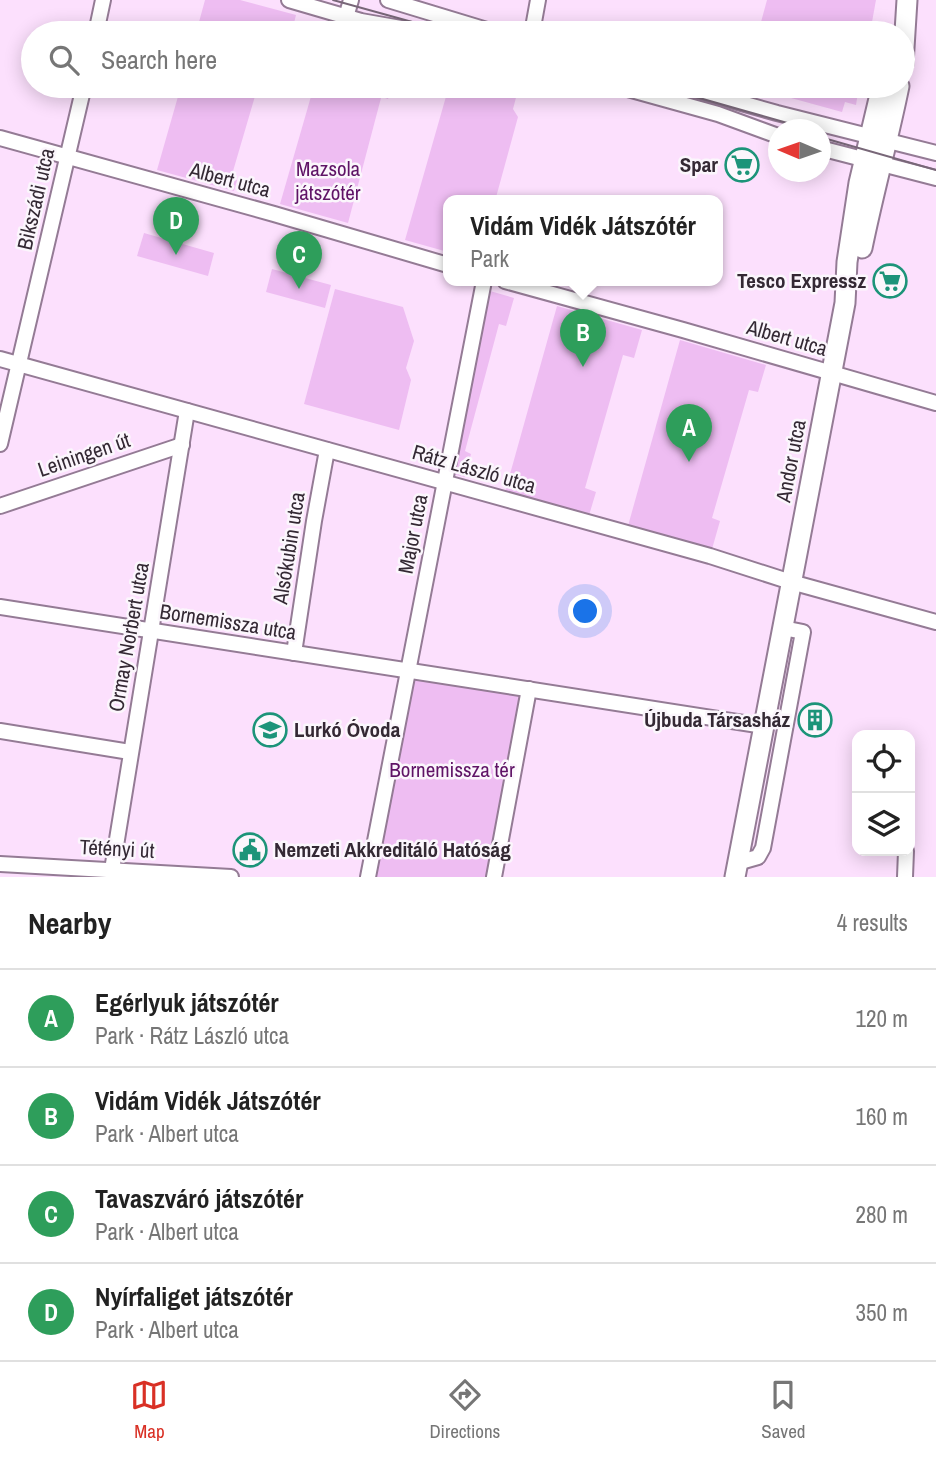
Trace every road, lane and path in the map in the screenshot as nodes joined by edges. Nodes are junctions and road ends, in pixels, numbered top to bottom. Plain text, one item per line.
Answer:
1 (102, 0) edge
2 (289, 0) edge
3 (351, 0) edge
4 (388, 0) edge
5 (538, 0) edge
6 (901, 0) edge
7 (907, 0) edge
8 (346, 17) junction
9 (98, 21) edge
10 (367, 21) edge
11 (457, 21) edge
12 (534, 21) edge
13 (896, 21) edge
14 (906, 21) edge
15 (81, 98) edge
16 (660, 98) edge
17 (724, 98) edge
18 (881, 98) edge
19 (894, 98) edge
20 (768, 132) edge
21 (0, 138) edge
22 (879, 138) junction
23 (831, 151) edge
24 (936, 153) edge
25 (68, 158) junction
26 (873, 162) junction
27 (936, 177) edge
28 (443, 264) edge
29 (483, 286) edge
30 (523, 286) edge
31 (0, 359) edge
32 (19, 364) junction
33 (831, 372) junction
34 (936, 402) edge
35 (187, 411) junction
36 (0, 444) edge
37 (182, 445) junction
38 (327, 450) junction
39 (444, 482) junction
40 (0, 506) edge
41 (791, 582) junction
42 (0, 607) edge
43 (936, 622) edge
44 (783, 628) junction
45 (151, 631) junction
46 (294, 653) junction
47 (409, 670) junction
48 (529, 689) junction
49 (764, 726) junction
50 (0, 731) edge
51 (130, 752) junction
52 (906, 856) edge
53 (0, 864) edge
54 (112, 870) junction
55 (736, 870) edge
56 (24, 871) edge
57 (224, 877) edge
58 (231, 877) edge
59 (368, 877) edge
60 (494, 877) edge
61 (905, 877) edge

1 - 9 street
2 - 8 street
3 - 8 street
4 - 11 street
5 - 12 street
6 - 13 main road
7 - 14 main road
8 - 10 street
15 - 25 street, Bikszádi utca
16 - 20 street
17 - 22 street
18 - 22 main road
19 - 22 main road
21 - 25 street, Albert utca
22 - 24 street
22 - 26 main road, Andor utca
23 - 26 street
25 - 28 street, Albert utca
25 - 32 street, Bikszádi utca
26 - 27 street
26 - 33 main road, Andor utca
29 - 39 street, Major utca
30 - 33 street, Albert utca
31 - 32 street, Rátz László utca
32 - 35 street, Rátz László utca
32 - 36 street, Bikszádi utca
33 - 34 street, Albert utca
33 - 41 main road, Andor utca
35 - 37 street, Ormay Norbert utca
35 - 38 street, Rátz László utca
37 - 40 street, Leiningen út
37 - 45 street, Ormay Norbert utca
38 - 39 street, Rátz László utca
38 - 46 street, Alsókubin utca
39 - 41 street, Rátz László utca
39 - 47 street, Major utca
41 - 43 street, Rátz László utca
41 - 44 main road, Andor utca
42 - 45 street, Bornemissza utca
44 - 49 main road, Andor utca
44 - 55 street, Andor utca
45 - 46 street, Bornemissza utca
45 - 51 street, Ormay Norbert utca
46 - 47 street, Bornemissza utca
47 - 48 street
47 - 59 street
48 - 49 street
48 - 60 street
49 - 55 main road, Andor utca
50 - 51 street
51 - 54 street, Ormay Norbert utca
52 - 61 street
53 - 56 street, Tétényi út
54 - 56 street, Tétényi út
54 - 57 street, Tétényi út
57 - 58 street, Tétényi út

